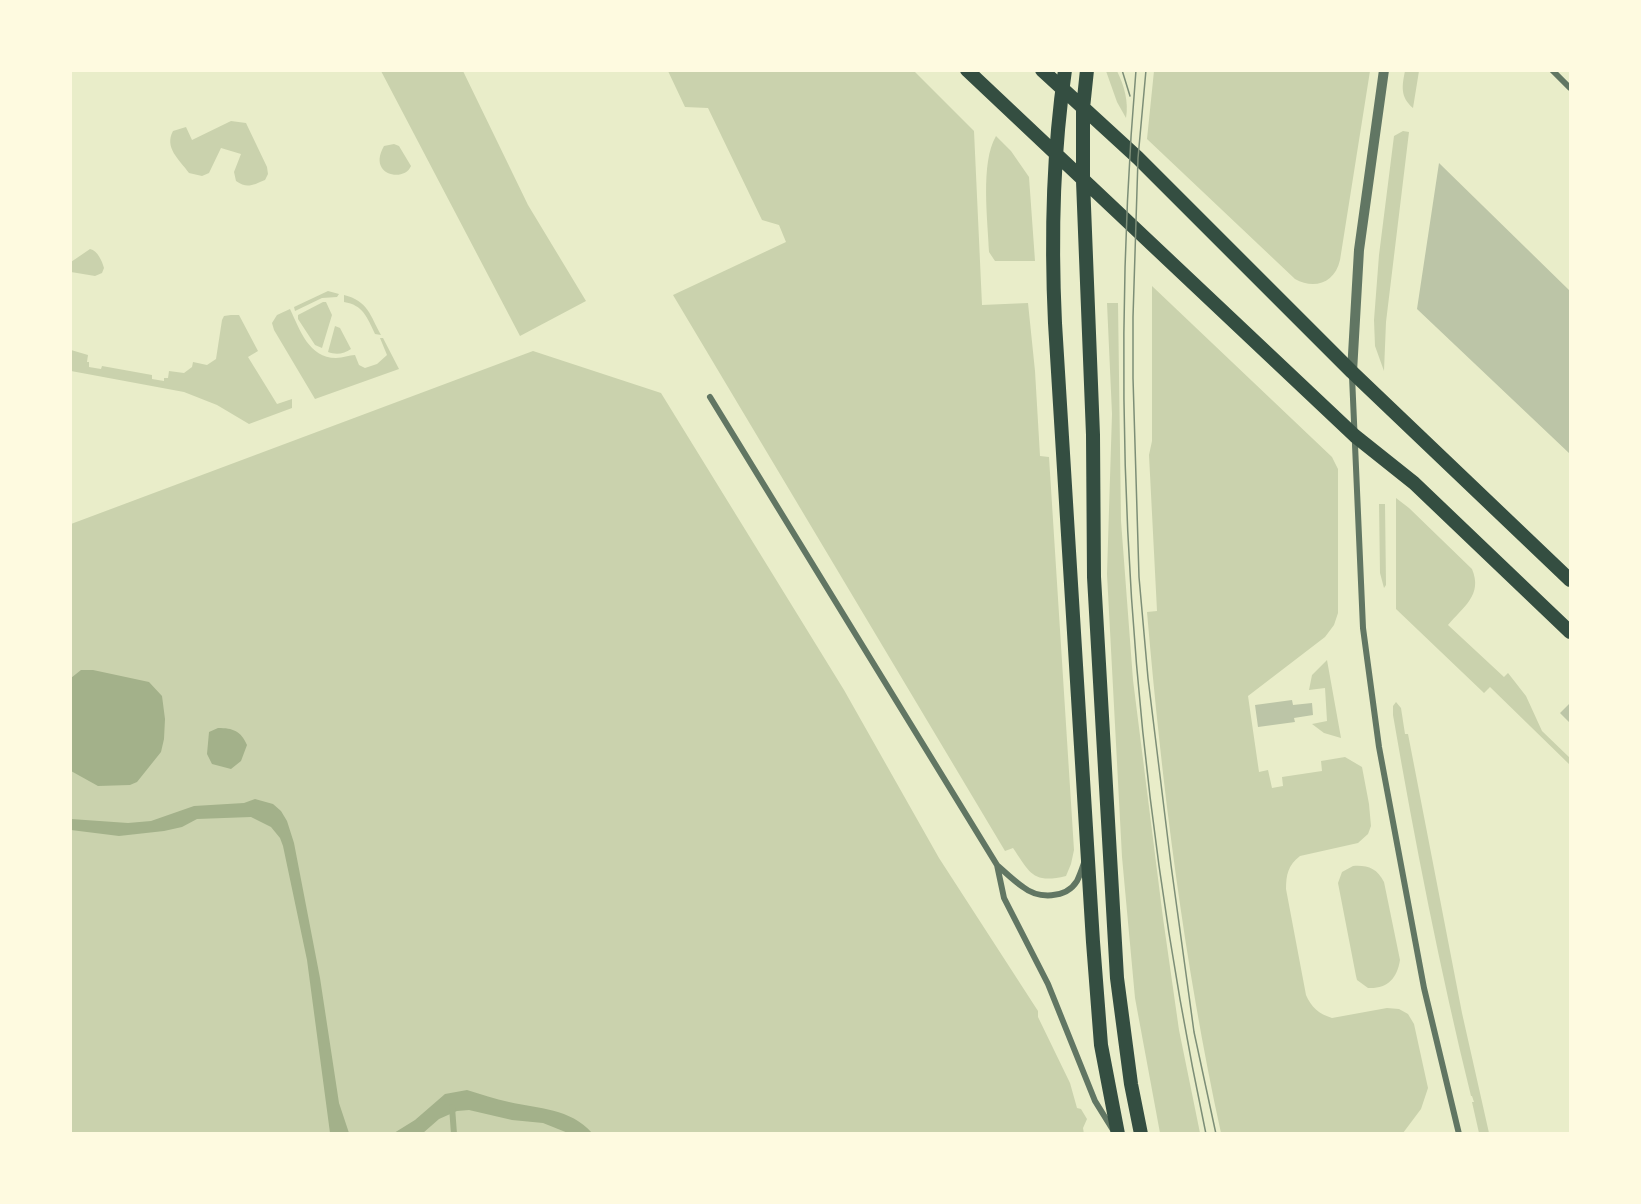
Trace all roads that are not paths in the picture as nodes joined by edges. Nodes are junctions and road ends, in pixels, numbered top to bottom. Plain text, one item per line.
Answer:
1 (967, 70) edge
2 (1042, 70) edge
3 (1065, 70) edge
4 (1087, 70) edge
5 (1384, 70) edge
6 (1552, 70) edge
7 (1570, 88) edge
8 (1062, 89) junction
9 (1083, 108) junction
10 (1058, 155) junction
11 (1083, 181) junction
12 (1352, 372) junction
13 (710, 397) dead end
14 (1355, 436) junction
15 (1570, 580) edge
16 (1570, 632) edge
17 (1087, 857) junction
18 (997, 865) junction
19 (1117, 1134) edge
20 (1142, 1134) edge
21 (1459, 1134) edge

1 - 10 main road
2 - 8 main road
3 - 8 main road
4 - 9 main road
5 - 12 street
6 - 7 street
8 - 9 main road
8 - 10 main road
9 - 11 main road
9 - 12 main road
10 - 11 main road
10 - 17 main road
11 - 14 main road
11 - 20 main road
12 - 14 street
12 - 15 main road
13 - 18 street
14 - 16 main road
14 - 21 street
17 - 18 street
17 - 19 main road
18 - 19 street

